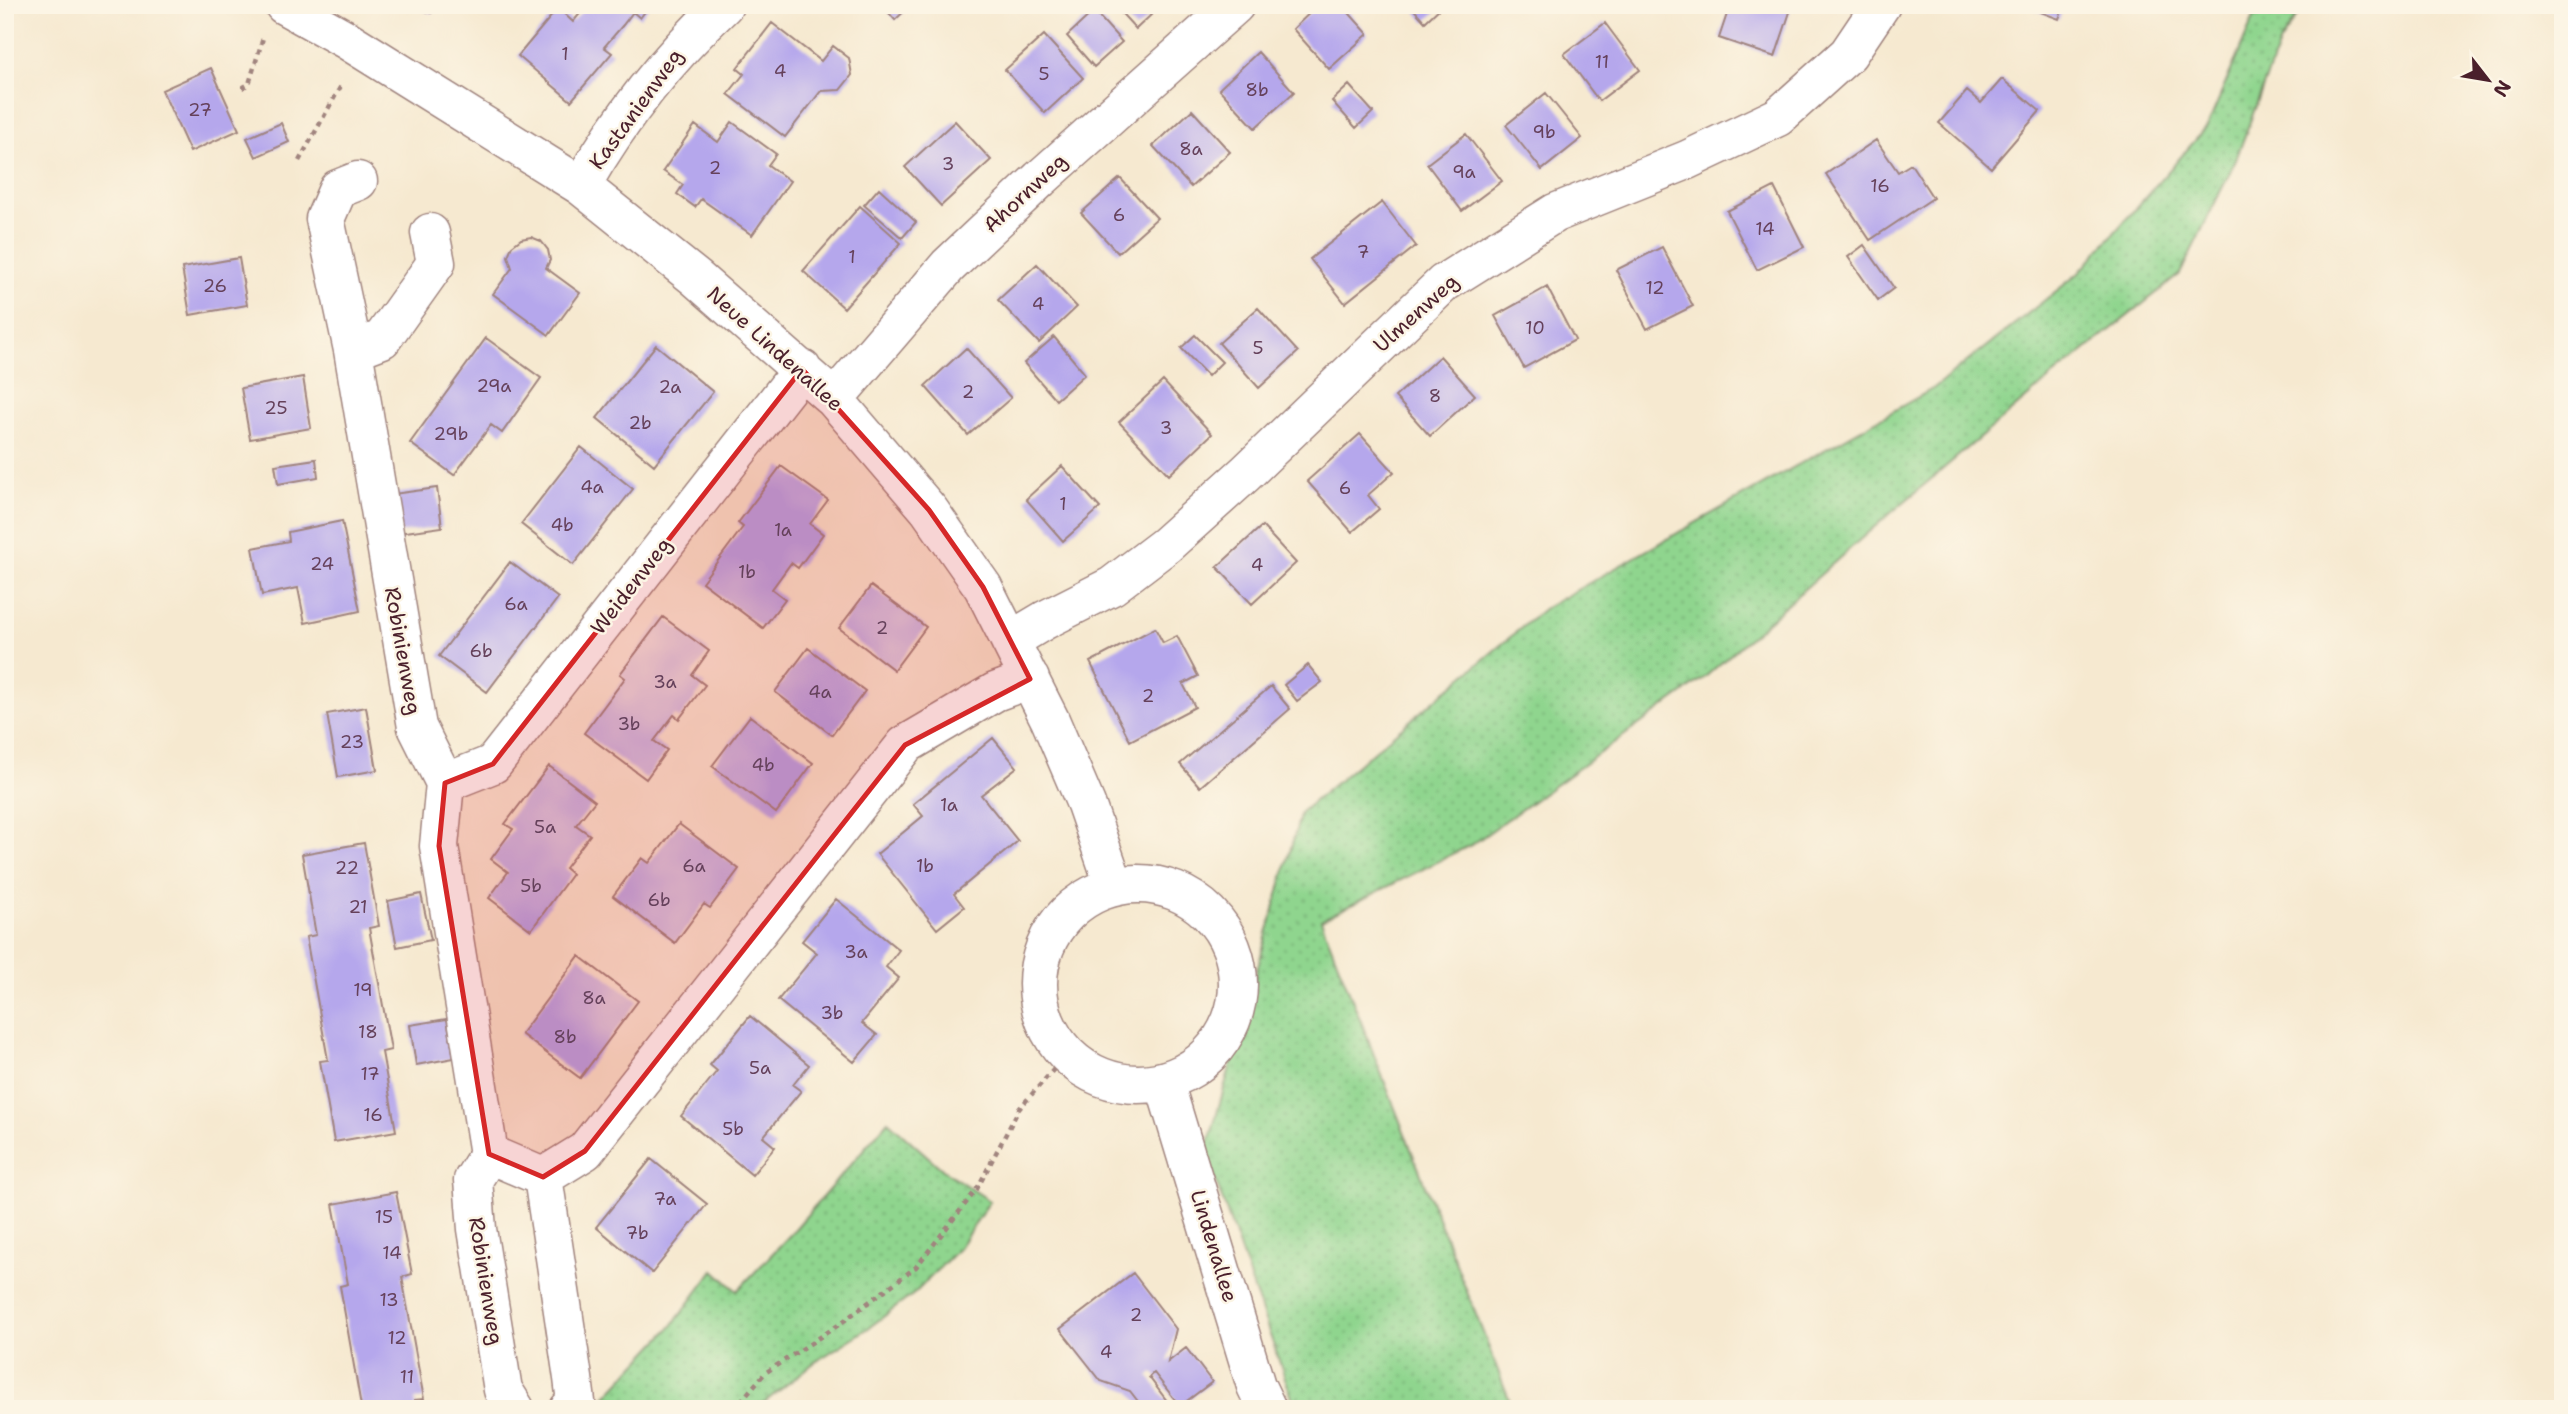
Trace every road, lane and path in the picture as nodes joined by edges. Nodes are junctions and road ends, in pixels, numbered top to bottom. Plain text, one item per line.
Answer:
1 (284, 5) edge
2 (724, 5) edge
3 (1235, 5) edge
4 (1881, 5) edge
5 (260, 45) dead end
6 (345, 77) dead end
7 (242, 89) dead end
8 (299, 161) dead end
9 (358, 181) dead end
10 (581, 186) junction
11 (430, 233) dead end
12 (353, 350) junction
13 (802, 369) junction
14 (834, 400) junction
15 (1010, 641) junction
16 (1030, 679) junction
17 (445, 783) junction
18 (1114, 885) junction
19 (1054, 1069) dead end
20 (1164, 1082) junction
21 (489, 1154) junction
22 (542, 1177) junction
23 (1253, 1401) edge
24 (515, 1409) edge
25 (569, 1409) edge
26 (734, 1409) edge

1 - 10 street, Neue Lindenallee
2 - 10 street, Kastanienweg
3 - 14 street, Ahornweg
4 - 15 street, Ulmenweg
5 - 7 path
6 - 8 path
9 - 12 street, Robinienweg
10 - 13 street, Neue Lindenallee
11 - 12 street
12 - 17 street, Robinienweg
13 - 14 street, Neue Lindenallee
13 - 17 street, Weidenweg
14 - 15 street, Neue Lindenallee
15 - 16 street, Neue Lindenallee
16 - 18 street, Neue Lindenallee
16 - 22 street
17 - 21 street
18 - 20 street
18 - 20 street
19 - 26 path
20 - 23 street, Lindenallee
21 - 22 street
21 - 24 street, Robinienweg
22 - 25 street

